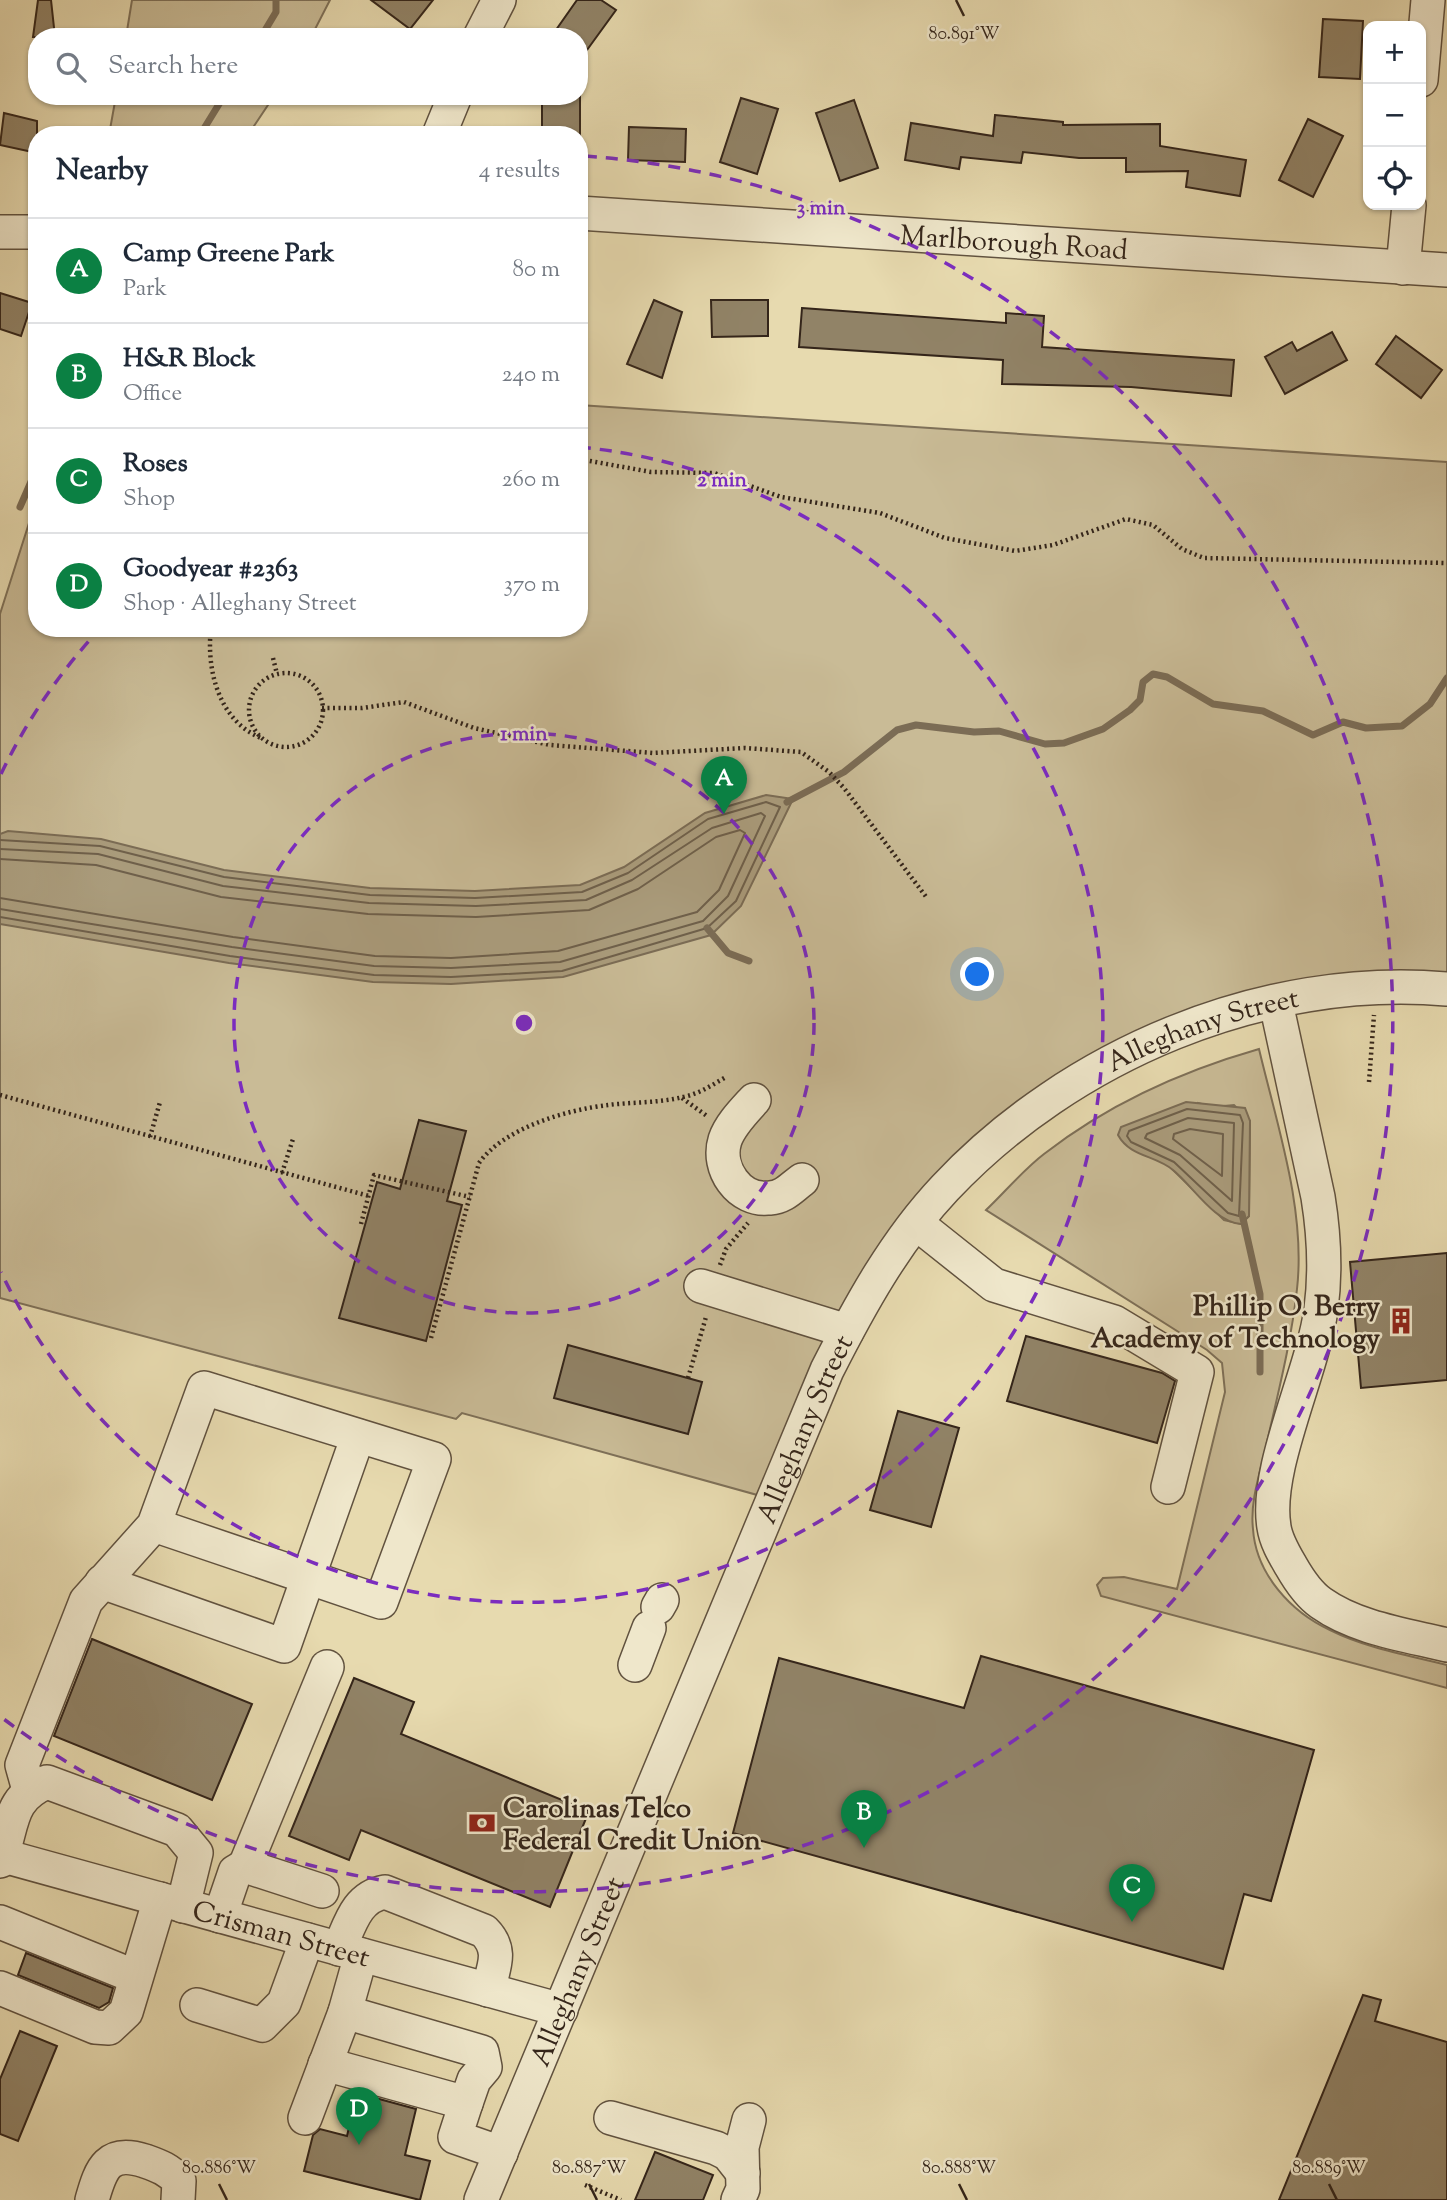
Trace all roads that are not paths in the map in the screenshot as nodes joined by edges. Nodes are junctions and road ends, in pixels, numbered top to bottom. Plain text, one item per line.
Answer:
1 (499, 0) edge
2 (1428, 0) edge
3 (1426, 23) edge
4 (485, 28) edge
5 (451, 105) edge
6 (443, 126) edge
7 (1409, 210) edge
8 (588, 214) edge
9 (0, 232) edge
10 (28, 232) edge
11 (1403, 268) junction
12 (1447, 271) edge
13 (1447, 989) edge
14 (1276, 1003) junction
15 (754, 1100) dead end
16 (802, 1180) dead end
17 (916, 1223) junction
18 (701, 1286) dead end
19 (847, 1331) junction
20 (358, 1436) junction
21 (1168, 1487) dead end
22 (154, 1525) junction
23 (307, 1577) junction
24 (102, 1582) junction
25 (656, 1612) dead end
26 (1447, 1646) edge
27 (635, 1665) dead end
28 (327, 1667) dead end
29 (29, 1790) junction
30 (1, 1857) edge
31 (245, 1866) junction
32 (322, 1891) dead end
33 (172, 1903) junction
34 (220, 1916) junction
35 (0, 1922) edge
36 (307, 1940) junction
37 (350, 1952) junction
38 (136, 1977) junction
39 (0, 1988) edge
40 (488, 1990) junction
41 (197, 2005) dead end
42 (561, 2010) junction
43 (345, 2012) junction
44 (325, 2064) junction
45 (485, 2067) junction
46 (530, 2082) junction
47 (466, 2103) junction
48 (305, 2118) dead end
49 (611, 2118) dead end
50 (749, 2120) dead end
51 (501, 2153) junction
52 (741, 2187) edge
53 (92, 2200) edge
54 (178, 2200) edge
55 (481, 2200) edge

1 - 4 street
2 - 3 street
5 - 6 street
7 - 11 street
8 - 11 street, Marlborough Road
9 - 10 street
11 - 12 street, Marlborough Road
13 - 14 street, Alleghany Street
14 - 17 street, Alleghany Street
14 - 26 street
15 - 16 street
17 - 19 street, Alleghany Street
17 - 21 street
18 - 19 street
19 - 42 street, Alleghany Street
20 - 22 street
20 - 23 street
20 - 23 street
22 - 23 street
22 - 24 street
23 - 24 street
24 - 29 street
25 - 27 street
28 - 31 street
29 - 30 street
29 - 33 street
30 - 33 street, Crisman Street
31 - 32 street
31 - 34 street
33 - 34 street, Crisman Street
33 - 38 street
34 - 36 street, Crisman Street
35 - 38 street
36 - 37 street, Crisman Street
36 - 41 street
37 - 40 street, Crisman Street
37 - 40 street
37 - 43 street
38 - 39 street
40 - 42 street, Crisman Street
42 - 46 street, Alleghany Street
43 - 44 street
43 - 45 street
44 - 47 street
44 - 48 street
45 - 46 street
45 - 47 street
46 - 51 street, Alleghany Street
47 - 51 street
49 - 52 street
50 - 52 street
51 - 55 street, Alleghany Street
53 - 54 street

